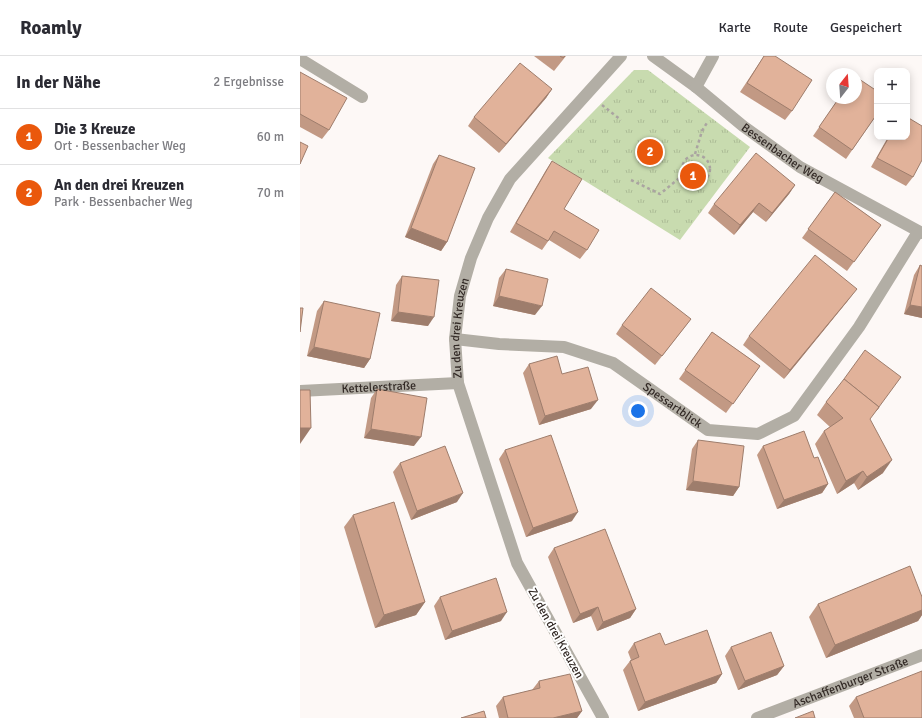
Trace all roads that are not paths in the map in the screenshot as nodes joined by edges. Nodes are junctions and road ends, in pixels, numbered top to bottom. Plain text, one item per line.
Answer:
1 (621, 56) edge
2 (653, 56) edge
3 (713, 56) edge
4 (300, 59) edge
5 (696, 86) junction
6 (362, 97) dead end
7 (920, 233) edge
8 (455, 339) junction
9 (458, 383) junction
10 (300, 391) edge
11 (922, 656) edge
12 (603, 718) edge
13 (757, 718) edge

1 - 8 street, Zu den drei Kreuzen
2 - 5 street, Bessenbacher Weg
3 - 5 street
4 - 6 street
5 - 7 street, Bessenbacher Weg
7 - 8 street, Spessartblick
8 - 9 street, Zu den drei Kreuzen
9 - 10 street, Kettelerstraße
9 - 12 street, Zu den drei Kreuzen
11 - 13 street, Aschaffenburger Straße

